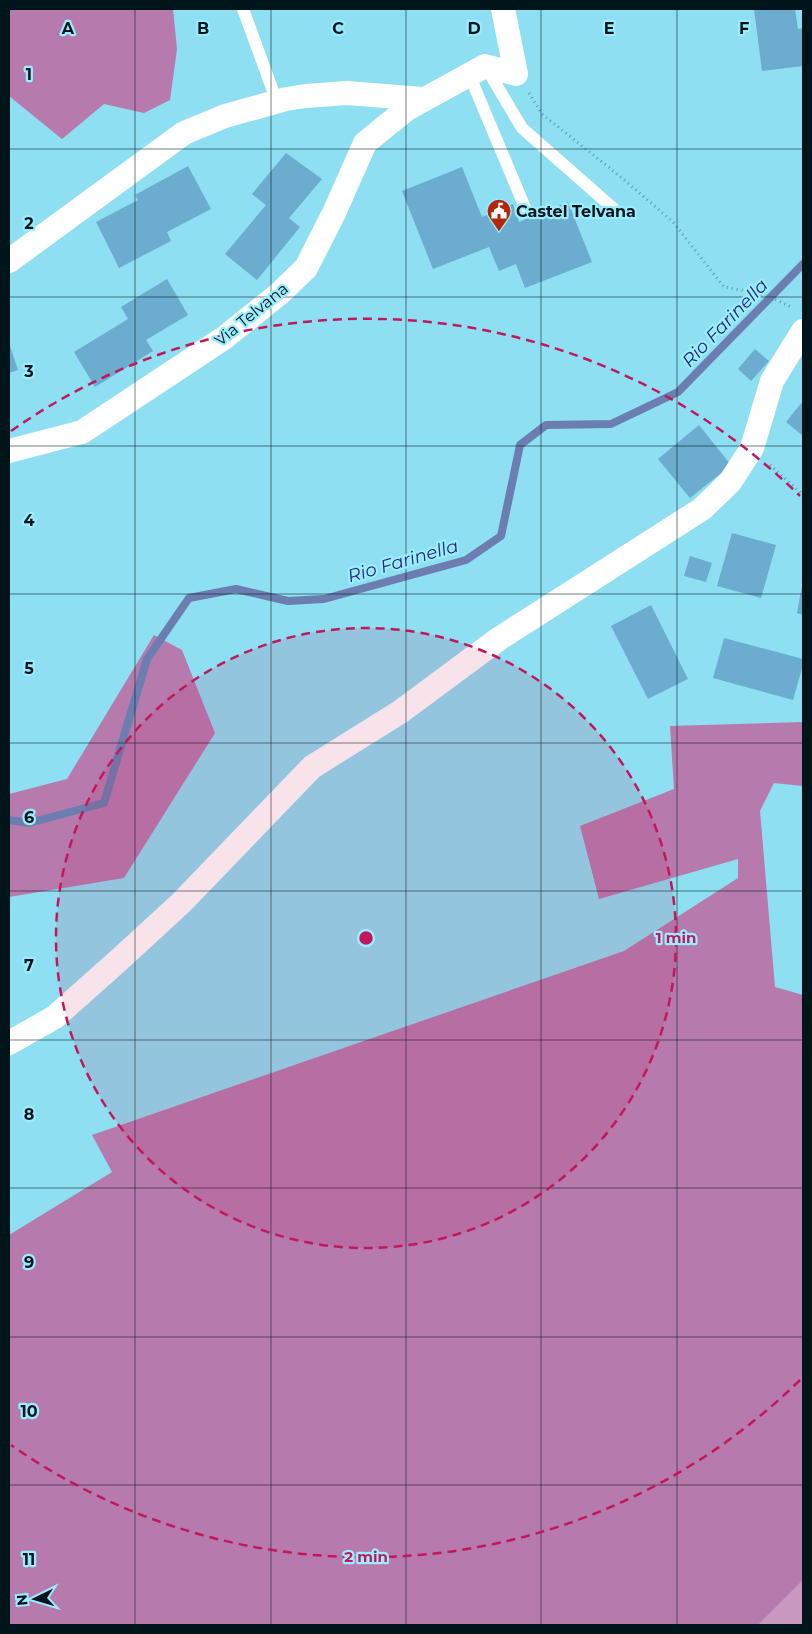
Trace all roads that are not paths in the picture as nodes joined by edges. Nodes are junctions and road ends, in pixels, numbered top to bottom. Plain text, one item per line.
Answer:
1 (243, 9) edge
2 (503, 9) edge
3 (477, 70) junction
4 (423, 99) junction
5 (277, 102) junction
6 (614, 209) dead end
7 (526, 210) dead end
8 (9, 261) edge
9 (803, 331) edge
10 (9, 451) edge
11 (9, 1043) edge

1 - 5 lane
2 - 3 street
3 - 4 street, Via Telvana
3 - 6 lane
3 - 7 lane
4 - 5 street
4 - 10 street, Via Telvana
5 - 8 street
9 - 11 street

